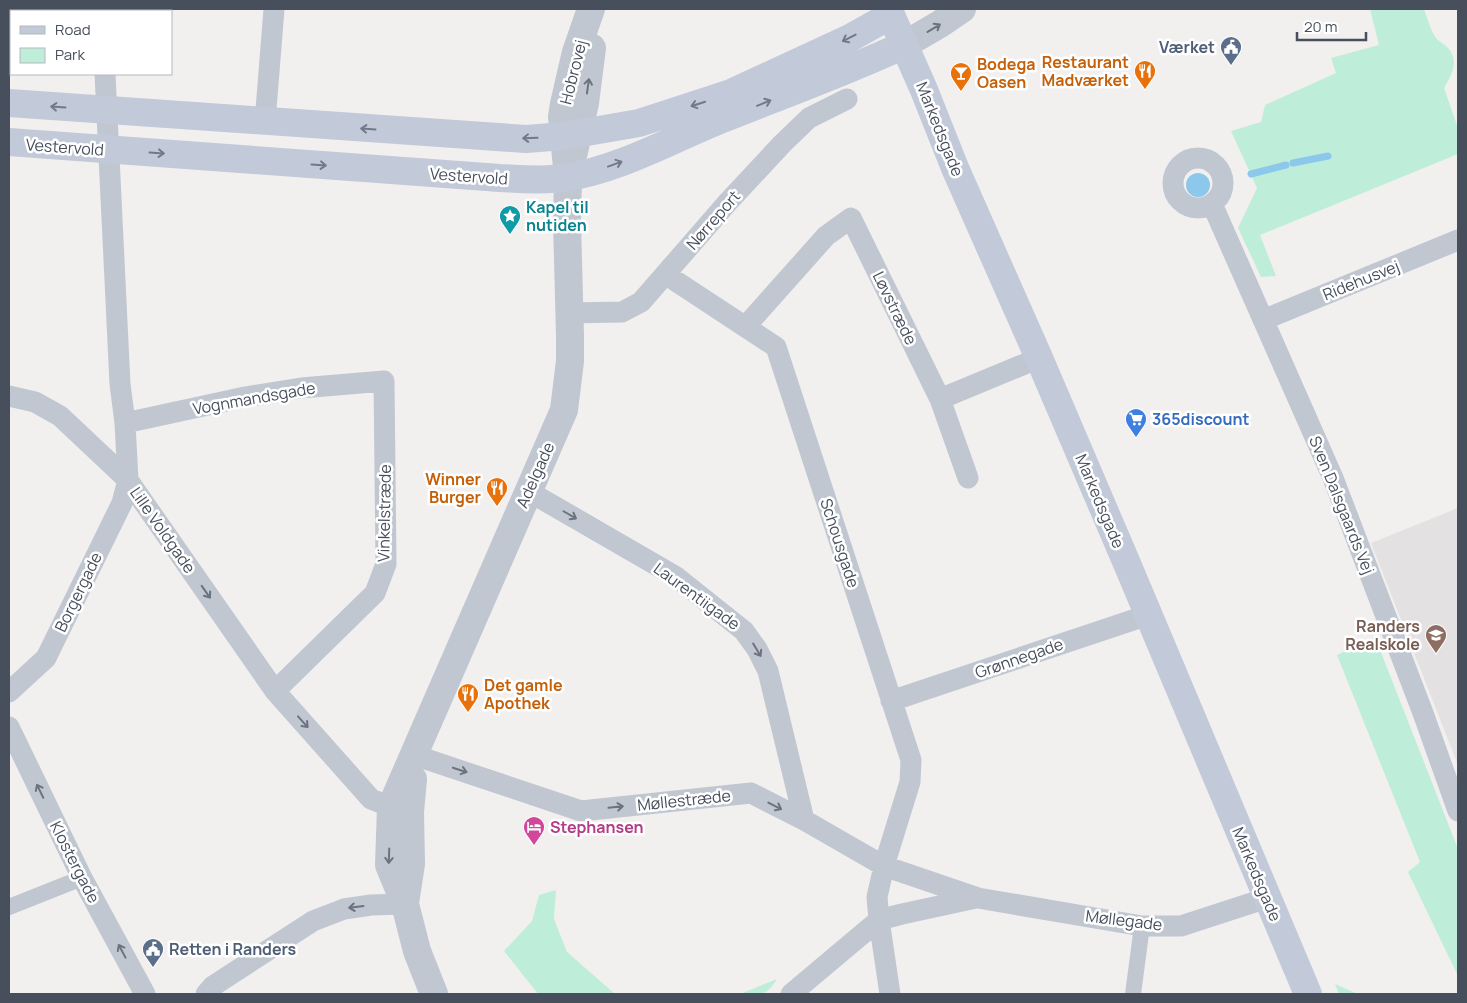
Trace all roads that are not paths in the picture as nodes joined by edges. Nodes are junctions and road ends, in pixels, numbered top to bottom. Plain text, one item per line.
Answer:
1 (274, 9) edge
2 (593, 9) edge
3 (962, 9) edge
4 (894, 11) edge
5 (904, 45) junction
6 (105, 75) edge
7 (847, 99) dead end
8 (9, 104) edge
9 (107, 111) junction
10 (265, 122) junction
11 (572, 135) junction
12 (9, 142) edge
13 (108, 150) junction
14 (568, 177) junction
15 (1212, 204) dead end
16 (1458, 240) edge
17 (665, 274) junction
18 (570, 313) junction
19 (1263, 320) junction
20 (745, 327) junction
21 (1039, 358) junction
22 (384, 382) joint
23 (9, 396) edge
24 (940, 398) junction
25 (125, 423) junction
26 (968, 478) dead end
27 (128, 480) junction
28 (528, 491) junction
29 (1148, 615) junction
30 (275, 691) junction
31 (9, 692) edge
32 (891, 701) junction
33 (9, 727) edge
34 (414, 755) junction
35 (401, 810) junction
36 (1458, 811) edge
37 (804, 820) junction
38 (884, 866) junction
39 (82, 878) junction
40 (978, 898) junction
41 (1267, 898) junction
42 (405, 904) junction
43 (9, 907) edge
44 (879, 920) junction
45 (1142, 926) junction
46 (145, 994) edge
47 (206, 994) edge
48 (434, 994) edge
49 (791, 994) edge
50 (890, 994) edge
51 (1132, 994) edge
52 (1308, 994) edge

1 - 10 street
2 - 11 street, Hobrovej
5 -> 3 street
4 - 5 main road, Markedsgade
4 -> 11 main road
14 -> 5 main road, Vestervold
5 - 21 main road, Markedsgade
6 - 9 street, Lille Voldgade
7 - 17 street, Nørreport
9 -> 8 main road
9 - 10 main road
9 - 13 street, Lille Voldgade
11 -> 10 main road
11 - 14 street, Hobrovej
12 - 13 main road, Vestervold
13 -> 14 main road, Vestervold
13 - 25 street, Lille Voldgade
14 - 18 street, Adelgade
15 - 19 street, Sven Dalsgaards Vej
16 - 19 street, Ridehusvej
17 - 18 street, Nørreport
17 - 20 street, Schousgade
18 - 28 street, Adelgade
19 - 36 street, Sven Dalsgaards Vej
20 - 24 street, Løvstræde
20 - 32 street, Schousgade
21 - 24 street
21 - 29 main road, Markedsgade
22 - 25 street, Vognmandsgade
22 - 30 street, Vinkelstræde
23 - 27 street
24 - 26 street, Løvstræde
25 - 27 street, Lille Voldgade
27 -> 30 street, Lille Voldgade
27 - 31 street, Borgergade
28 - 34 street, Adelgade
28 -> 37 street, Laurentiigade
29 - 32 street, Grønnegade
29 - 41 main road, Markedsgade
30 -> 35 street, Lille Voldgade
32 - 38 street, Schousgade
39 -> 33 street, Klostergade
34 - 35 street, Adelgade
34 -> 37 street, Møllestræde
35 - 42 street
37 - 38 street, Møllestræde
38 - 40 street, Møllegade
38 - 44 street, Schousgade
39 - 43 street
46 -> 39 street, Klostergade
40 - 44 street, Møllegade
40 - 45 street, Møllegade
41 - 45 street, Møllegade
41 - 52 main road, Markedsgade
42 -> 47 street
42 - 48 street
44 - 49 street
44 - 50 street, Schousgade
45 - 51 street

